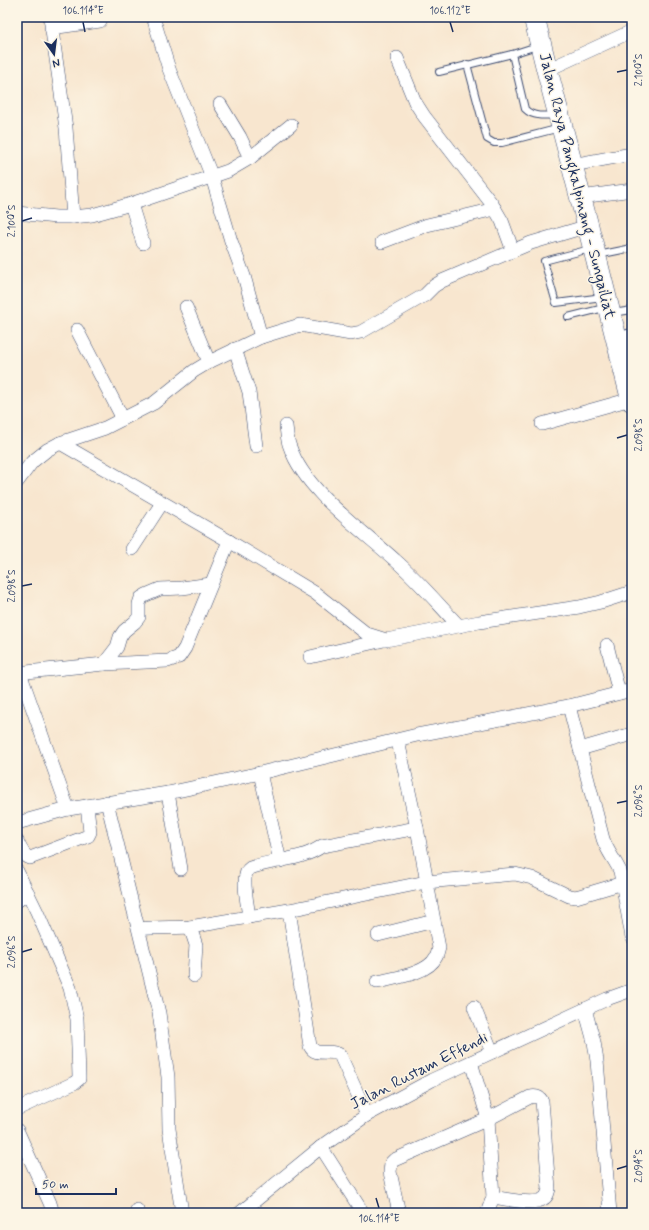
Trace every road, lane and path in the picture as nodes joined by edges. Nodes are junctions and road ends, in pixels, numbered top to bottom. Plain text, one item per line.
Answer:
1 (153, 17) edge
2 (534, 17) edge
3 (100, 20) dead end
4 (50, 22) edge
5 (632, 31) edge
6 (541, 45) junction
7 (512, 54) junction
8 (397, 58) dead end
9 (468, 64) junction
10 (547, 70) junction
11 (439, 72) dead end
12 (220, 104) dead end
13 (560, 121) junction
14 (291, 125) dead end
15 (632, 154) edge
16 (250, 158) junction
17 (572, 165) junction
18 (212, 177) junction
19 (632, 190) edge
20 (581, 198) junction
21 (131, 204) junction
22 (495, 209) junction
23 (17, 213) edge
24 (72, 217) junction
25 (588, 226) junction
26 (382, 242) dead end
27 (143, 243) dead end
28 (632, 248) edge
29 (513, 251) junction
30 (594, 252) junction
31 (608, 306) junction
32 (186, 307) dead end
33 (632, 310) edge
34 (568, 317) dead end
35 (77, 330) dead end
36 (261, 337) junction
37 (624, 339) edge
38 (235, 349) junction
39 (209, 362) junction
40 (631, 397) edge
41 (123, 420) junction
42 (542, 424) dead end
43 (286, 426) dead end
44 (60, 443) junction
45 (256, 446) dead end
46 (17, 482) edge
47 (162, 503) junction
48 (229, 541) junction
49 (132, 549) dead end
50 (211, 584) junction
51 (632, 592) edge
52 (459, 626) junction
53 (386, 640) junction
54 (607, 645) dead end
55 (310, 657) dead end
56 (104, 664) junction
57 (18, 673) edge
58 (626, 691) edge
59 (570, 706) junction
60 (632, 734) edge
61 (398, 741) junction
62 (580, 749) junction
63 (260, 773) junction
64 (168, 792) junction
65 (107, 802) junction
66 (87, 806) junction
67 (68, 809) junction
68 (17, 823) edge
69 (417, 828) junction
70 (17, 841) edge
71 (280, 861) junction
72 (182, 869) dead end
73 (17, 871) edge
74 (426, 882) junction
75 (623, 883) junction
76 (28, 893) junction
77 (17, 901) edge
78 (289, 910) junction
79 (249, 917) junction
80 (434, 921) junction
81 (190, 926) junction
82 (139, 929) junction
83 (378, 935) dead end
84 (632, 937) edge
85 (194, 976) dead end
86 (377, 982) dead end
87 (632, 990) edge
88 (474, 1007) dead end
89 (585, 1009) junction
90 (492, 1052) junction
91 (471, 1062) junction
92 (17, 1109) edge
93 (367, 1115) junction
94 (488, 1120) junction
95 (17, 1130) edge
96 (321, 1147) junction
97 (493, 1197) junction
98 (53, 1213) edge
99 (182, 1213) edge
100 (240, 1213) edge
101 (363, 1213) edge
102 (399, 1213) edge
103 (487, 1213) edge
104 (610, 1213) edge

1 - 18 street
2 - 6 highway, Jalan Raya Pangkalpinang - Sungailiat
3 - 4 street
4 - 24 street
5 - 10 street
6 - 7 lane
6 - 10 highway, Jalan Raya Pangkalpinang - Sungailiat
7 - 9 lane
7 - 13 lane
8 - 22 street
9 - 11 lane
9 - 13 lane
10 - 13 highway, Jalan Raya Pangkalpinang - Sungailiat
12 - 16 street
13 - 17 highway, Jalan Raya Pangkalpinang - Sungailiat
14 - 16 street
15 - 17 street
16 - 18 street
17 - 20 highway, Jalan Raya Pangkalpinang - Sungailiat
18 - 21 street
18 - 36 street
19 - 20 street
20 - 25 highway, Jalan Raya Pangkalpinang - Sungailiat
21 - 24 street
21 - 27 street
22 - 26 street
22 - 29 street
23 - 24 street
25 - 29 street
25 - 30 highway, Jalan Raya Pangkalpinang - Sungailiat
28 - 30 lane
29 - 36 street
30 - 31 highway, Jalan Raya Pangkalpinang - Sungailiat
30 - 31 lane
31 - 33 lane
31 - 34 lane
31 - 37 highway, Jalan Raya Pangkalpinang - Sungailiat
32 - 39 street
35 - 41 street
36 - 38 street
37 - 40 highway, Jalan Raya Pangkalpinang - Sungailiat
38 - 39 street
38 - 45 street
39 - 41 street
40 - 42 street
41 - 44 street
43 - 52 street
44 - 46 street
44 - 47 street
47 - 48 street
47 - 49 street
48 - 50 street
48 - 53 street
50 - 56 street
50 - 56 street
51 - 52 street
52 - 53 street
53 - 55 street
54 - 58 street
56 - 57 street
57 - 67 street
58 - 59 street
59 - 61 street
59 - 62 street
60 - 62 street
61 - 63 street
61 - 69 street
62 - 75 street
63 - 64 street
63 - 71 street
64 - 65 street
64 - 72 street
65 - 66 street
65 - 82 street
66 - 67 street
66 - 70 street
67 - 68 street
69 - 71 street
69 - 74 street
71 - 79 street
73 - 76 street
74 - 75 street
74 - 78 street
74 - 80 street
75 - 84 street
76 - 77 street
76 - 92 street
78 - 79 street
78 - 93 street
79 - 81 street
80 - 83 street
80 - 86 street
81 - 82 street
81 - 85 street
82 - 99 street
87 - 89 street, Jalan Rustam Effendi
88 - 90 street
89 - 90 street, Jalan Rustam Effendi
89 - 104 street
90 - 91 street, Jalan Rustam Effendi
91 - 93 street, Jalan Rustam Effendi
91 - 94 street
93 - 96 street, Jalan Rustam Effendi
94 - 97 street
94 - 97 street
94 - 102 street
95 - 98 street
96 - 100 street, Jalan Rustam Effendi
96 - 101 street
97 - 103 street

